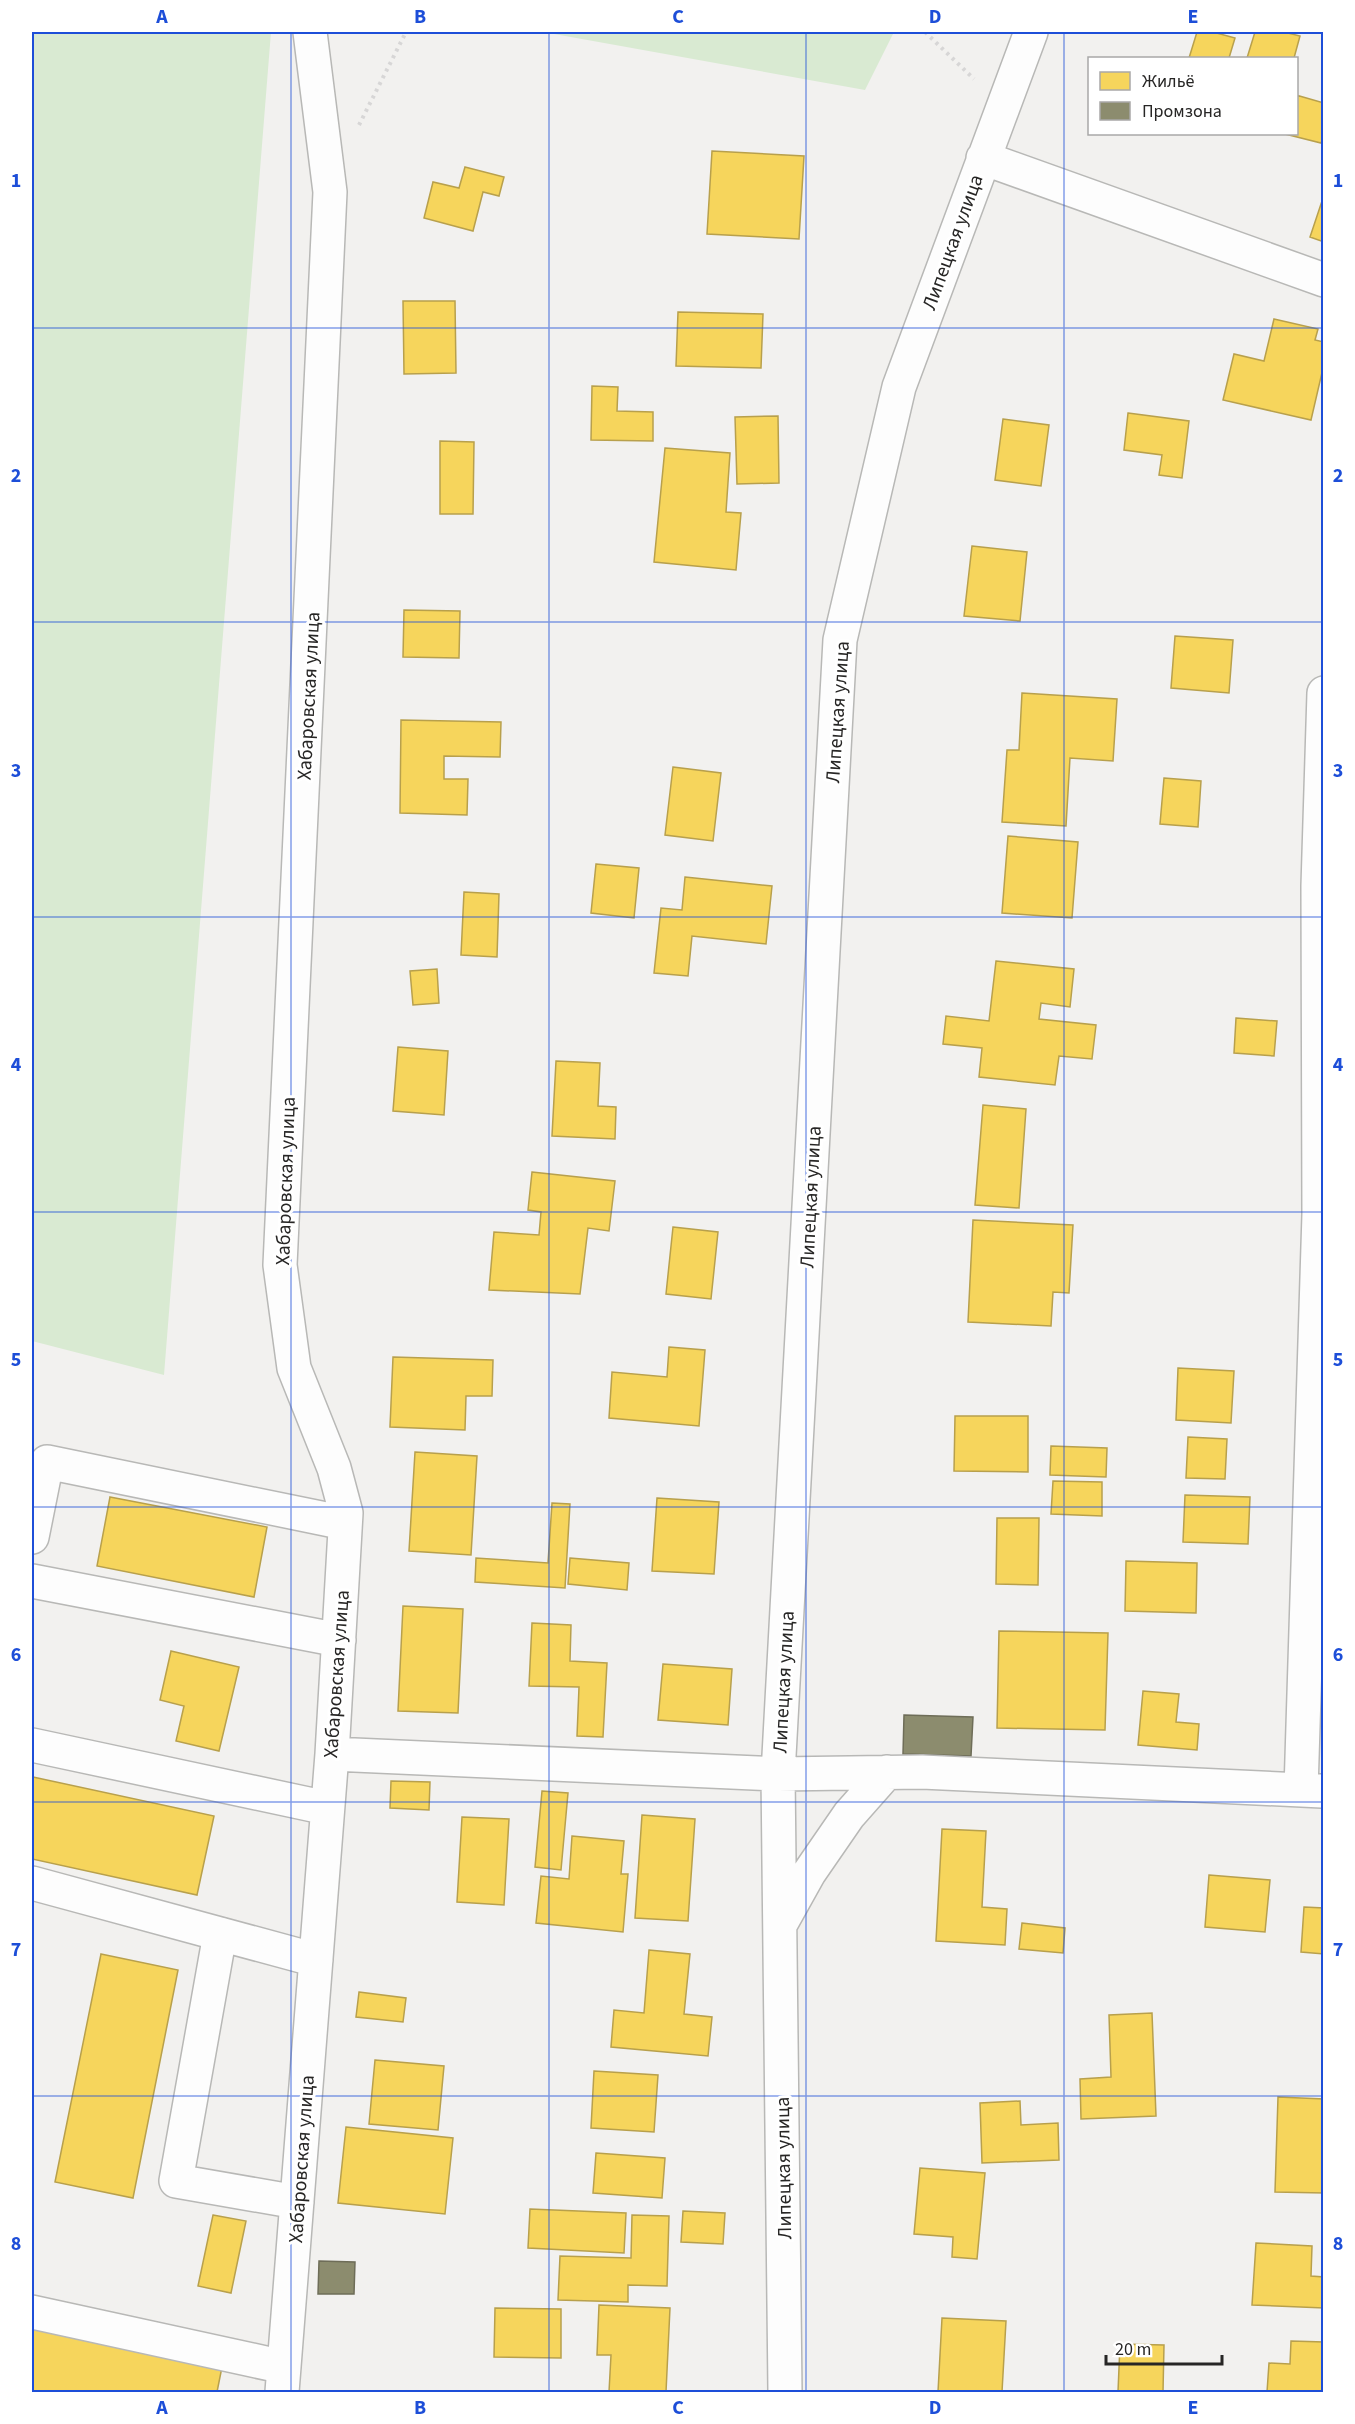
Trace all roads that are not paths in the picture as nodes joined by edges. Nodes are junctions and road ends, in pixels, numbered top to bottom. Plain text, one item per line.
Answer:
1 (310, 32) edge
2 (1031, 32) edge
3 (983, 158) junction
4 (1323, 280) edge
5 (1323, 693) edge
6 (345, 1523) junction
7 (32, 1536) edge
8 (32, 1581) edge
9 (339, 1640) junction
10 (32, 1745) edge
11 (332, 1754) junction
12 (887, 1772) junction
13 (778, 1774) junction
14 (1312, 1790) edge
15 (327, 1809) junction
16 (32, 1883) edge
17 (780, 1926) junction
18 (220, 1934) junction
19 (316, 1960) junction
20 (297, 2202) junction
21 (32, 2312) edge
22 (283, 2380) edge
23 (785, 2392) edge

1 - 6 street, Хабаровская улица
2 - 3 street, Липецкая улица
3 - 4 street
3 - 13 street, Липецкая улица
5 - 14 street
6 - 7 street
6 - 9 street, Хабаровская улица
8 - 9 street
9 - 11 street, Хабаровская улица
10 - 15 street
11 - 13 street
11 - 15 street, Хабаровская улица
12 - 13 street
12 - 14 street
12 - 17 street
13 - 17 street, Липецкая улица
15 - 19 street, Хабаровская улица
16 - 18 street
17 - 23 street, Липецкая улица
18 - 19 street
18 - 20 street
19 - 20 street, Хабаровская улица
20 - 22 street, Хабаровская улица
21 - 22 street

